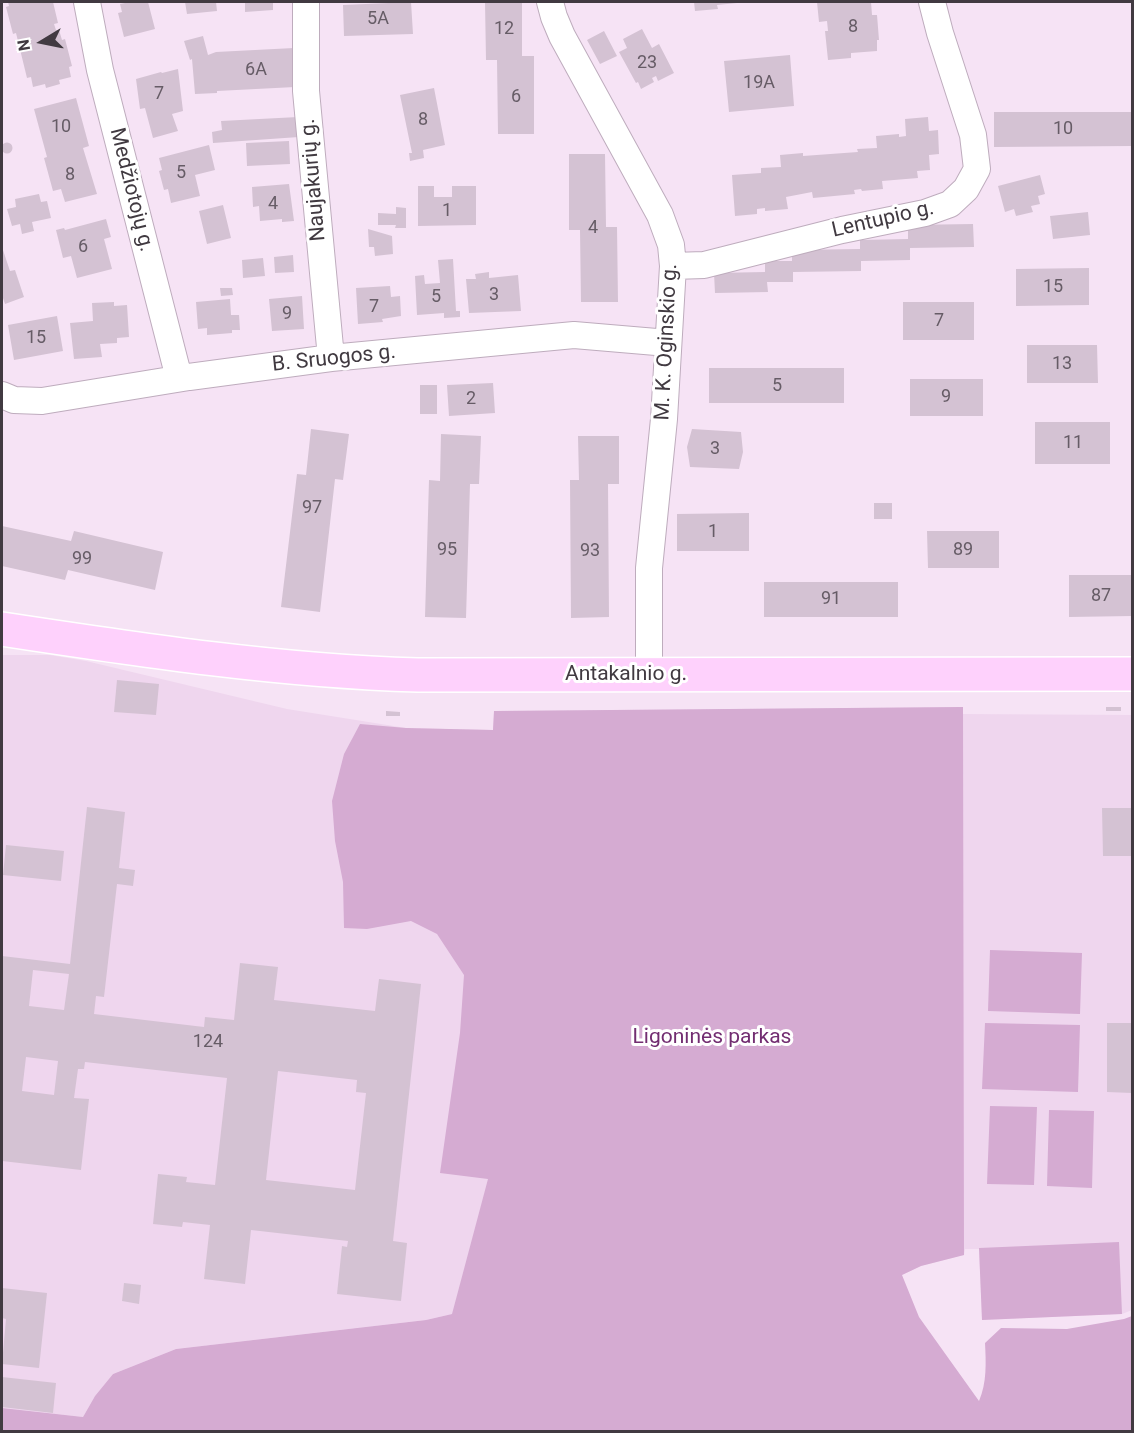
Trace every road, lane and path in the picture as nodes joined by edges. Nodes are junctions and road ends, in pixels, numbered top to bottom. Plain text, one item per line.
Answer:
1 (87, 2) edge
2 (306, 2) edge
3 (550, 2) edge
4 (932, 2) edge
5 (673, 267) junction
6 (668, 343) junction
7 (331, 358) junction
8 (179, 378) junction
9 (2, 395) edge
10 (2, 628) edge
11 (2, 641) edge
12 (120, 647) junction
13 (1132, 674) edge
14 (649, 675) junction

1 - 8 street, Medžiotojų g.
2 - 7 street, Naujakurių g.
3 - 5 street, M. K. Oginskio g.
4 - 5 street, Lentupio g.
5 - 6 street, M. K. Oginskio g.
6 - 7 street, B. Sruogos g.
6 - 14 street, M. K. Oginskio g.
7 - 8 street, B. Sruogos g.
8 - 9 street, B. Sruogos g.
10 - 12 main road, Antakalnio g.
11 - 12 main road, Antakalnio g.
12 - 14 main road, Antakalnio g.
13 - 14 main road, Antakalnio g.

